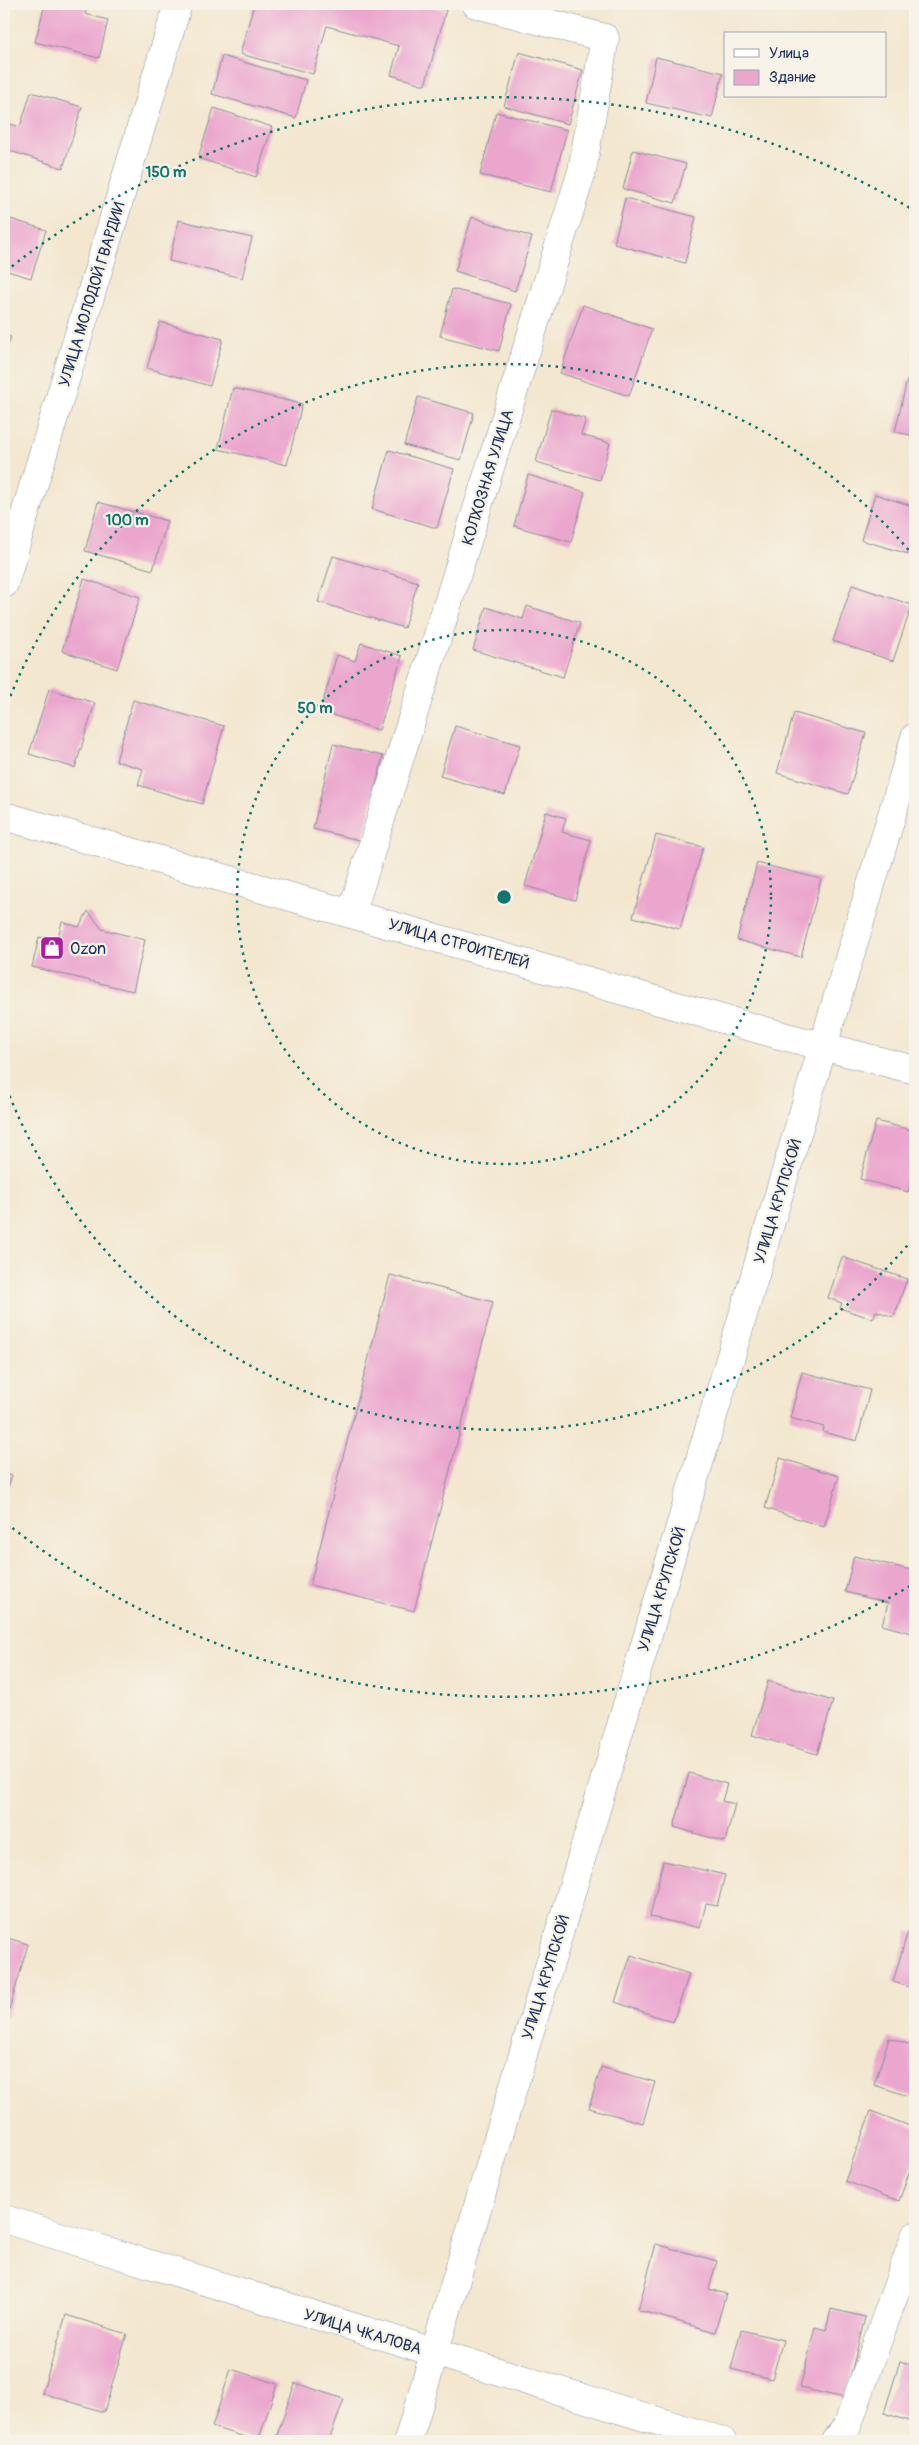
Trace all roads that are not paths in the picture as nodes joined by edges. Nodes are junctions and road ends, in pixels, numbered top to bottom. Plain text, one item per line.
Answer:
1 (178, 4) edge
2 (476, 4) edge
3 (4, 584) edge
4 (915, 737) edge
5 (4, 816) edge
6 (352, 912) junction
7 (823, 1046) junction
8 (915, 1070) edge
9 (4, 2219) edge
10 (915, 2236) edge
11 (433, 2353) junction
12 (408, 2441) edge
13 (722, 2441) edge
14 (836, 2441) edge

1 - 3 street, УЛИЦА МОЛОДОЙ ГВАРДИИ
2 - 6 street, КОЛХОЗНАЯ УЛИЦА
4 - 7 street, УЛИЦА КРУПСКОЙ
5 - 6 street, УЛИЦА СТРОИТЕЛЕЙ
6 - 7 street, УЛИЦА СТРОИТЕЛЕЙ
7 - 8 street, УЛИЦА СТРОИТЕЛЕЙ
7 - 11 street, УЛИЦА КРУПСКОЙ
9 - 11 street, УЛИЦА ЧКАЛОВА
10 - 14 street
11 - 12 street, УЛИЦА КРУПСКОЙ
11 - 13 street, УЛИЦА ЧКАЛОВА

